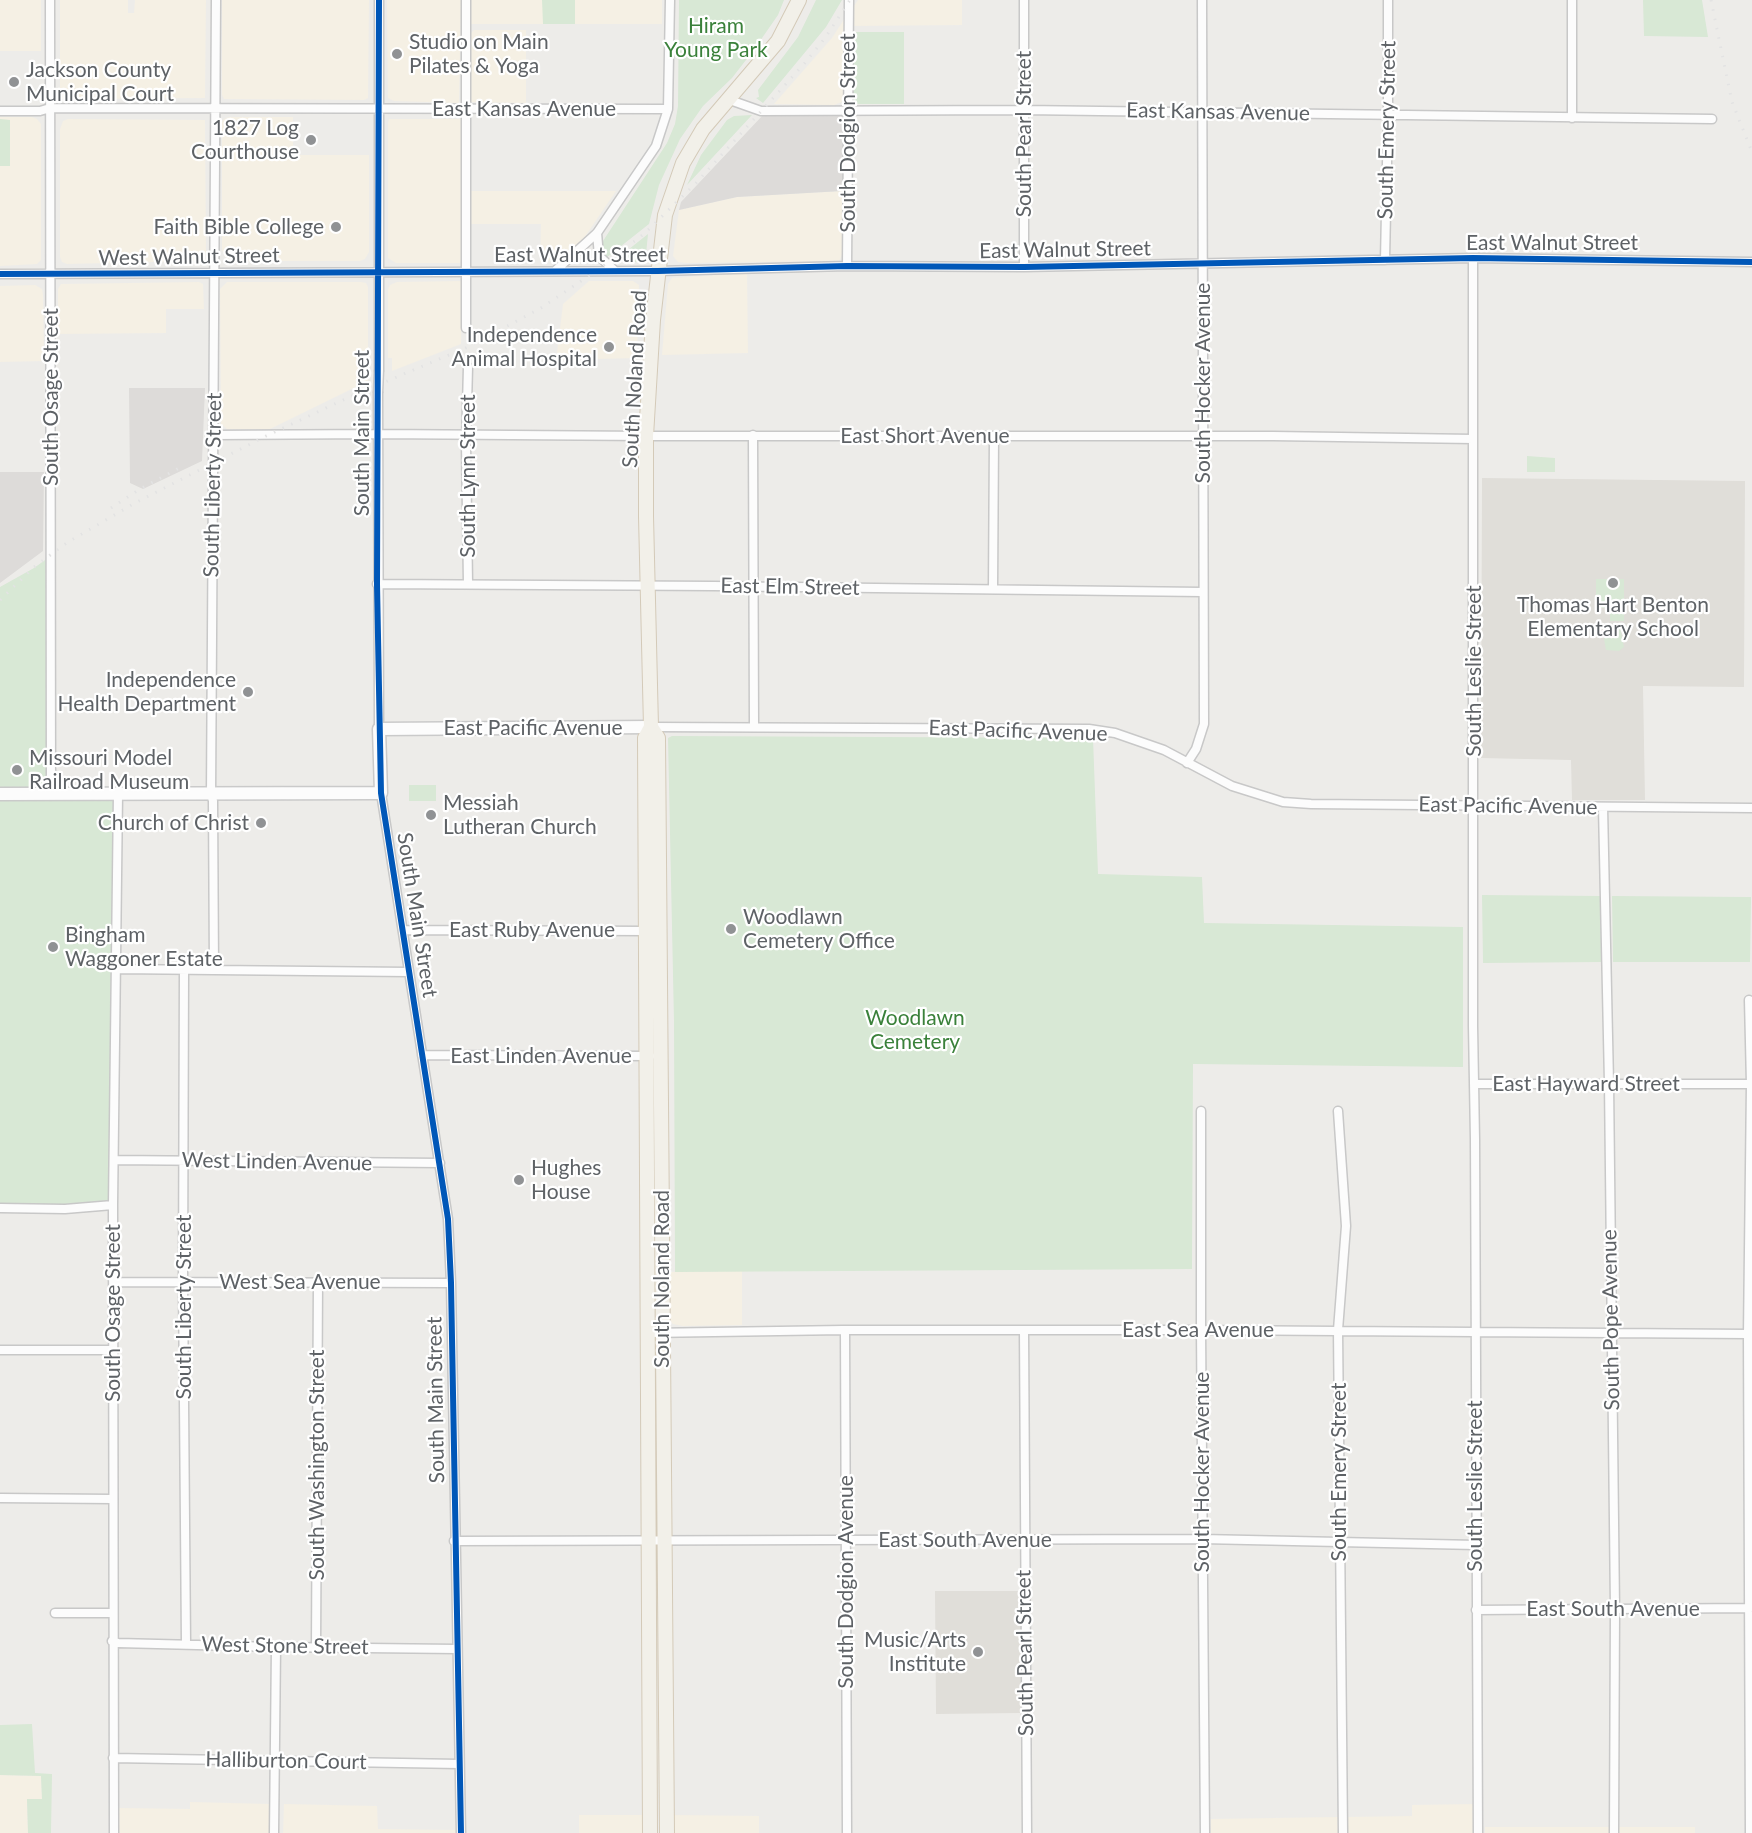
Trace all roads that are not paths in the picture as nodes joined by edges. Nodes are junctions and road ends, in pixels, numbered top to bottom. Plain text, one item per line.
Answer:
1 (50, 0) edge
2 (216, 0) edge
3 (379, 0) edge
4 (466, 0) edge
5 (670, 0) edge
6 (799, 0) edge
7 (849, 0) edge
8 (1024, 0) edge
9 (1202, 0) edge
10 (1388, 0) edge
11 (1572, 0) edge
12 (727, 99) junction
13 (50, 108) junction
14 (216, 108) junction
15 (380, 109) junction
16 (465, 109) junction
17 (668, 109) junction
18 (849, 110) junction
19 (1024, 110) junction
20 (0, 111) edge
21 (1202, 111) junction
22 (1389, 115) junction
23 (1572, 118) junction
24 (1712, 119) dead end
25 (597, 233) junction
26 (1473, 258) junction
27 (1385, 260) junction
28 (1752, 262) edge
29 (1203, 264) junction
30 (847, 267) junction
31 (1024, 267) junction
32 (555, 271) junction
33 (615, 271) junction
34 (658, 271) junction
35 (215, 272) junction
36 (379, 272) junction
37 (466, 272) junction
38 (0, 274) edge
39 (50, 275) junction
40 (466, 328) dead end
41 (468, 368) dead end
42 (378, 434) junction
43 (466, 434) junction
44 (213, 435) junction
45 (753, 435) junction
46 (646, 436) junction
47 (994, 437) junction
48 (1203, 437) junction
49 (1473, 439) junction
50 (378, 584) junction
51 (468, 584) junction
52 (647, 585) junction
53 (753, 586) junction
54 (993, 589) junction
55 (1202, 592) junction
56 (651, 727) junction
57 (754, 727) junction
58 (379, 729) junction
59 (1187, 763) junction
60 (381, 793) junction
61 (0, 794) edge
62 (51, 794) junction
63 (118, 794) junction
64 (211, 794) junction
65 (1474, 806) junction
66 (1603, 807) junction
67 (1752, 808) edge
68 (403, 930) junction
69 (645, 931) junction
70 (661, 931) junction
71 (117, 969) junction
72 (184, 970) junction
73 (214, 970) junction
74 (409, 972) junction
75 (1749, 1000) dead end
76 (422, 1055) junction
77 (654, 1056) junction
78 (1609, 1083) junction
79 (1474, 1084) junction
80 (1751, 1084) edge
81 (1201, 1111) dead end
82 (1338, 1111) dead end
83 (1475, 1139) joint
84 (114, 1160) junction
85 (184, 1161) junction
86 (440, 1163) junction
87 (113, 1205) junction
88 (0, 1208) edge
89 (114, 1281) junction
90 (183, 1282) junction
91 (318, 1282) junction
92 (451, 1283) junction
93 (845, 1330) junction
94 (1024, 1330) junction
95 (1201, 1330) junction
96 (1338, 1330) junction
97 (1474, 1331) junction
98 (655, 1333) junction
99 (1611, 1333) junction
100 (1748, 1334) junction
101 (0, 1350) edge
102 (113, 1350) junction
103 (1750, 1356) edge
104 (0, 1498) edge
105 (112, 1499) junction
106 (1750, 1528) edge
107 (1202, 1539) junction
108 (1024, 1540) junction
109 (454, 1541) junction
110 (846, 1541) junction
111 (657, 1542) junction
112 (1339, 1542) junction
113 (1476, 1545) junction
114 (1750, 1608) junction
115 (1615, 1609) junction
116 (1476, 1610) junction
117 (55, 1612) dead end
118 (112, 1613) junction
119 (112, 1641) junction
120 (186, 1644) junction
121 (276, 1647) junction
122 (316, 1647) junction
123 (457, 1649) junction
124 (1751, 1696) edge
125 (113, 1758) junction
126 (273, 1761) junction
127 (459, 1764) junction
128 (114, 1833) edge
129 (274, 1833) edge
130 (461, 1833) edge
131 (650, 1833) edge
132 (667, 1833) edge
133 (847, 1833) edge
134 (1027, 1833) edge
135 (1205, 1833) edge
136 (1343, 1833) edge
137 (1478, 1833) edge
138 (1614, 1833) edge
139 (1750, 1833) edge

1 - 13 street, South Osage Street
2 - 14 street, South Liberty Street
3 - 15 street, South Main Street
4 - 16 street
5 - 17 street
6 - 12 main road, South Noland Road
7 - 18 street, South Dodgion Street
8 - 19 street, South Pearl Street
9 - 21 street, South Hocker Avenue
10 - 22 street, South Emery Street
11 - 23 street
12 - 18 street, East Kansas Avenue
12 - 34 main road, South Noland Road
13 - 14 street, East Kansas Avenue
13 - 20 street, East Kansas Avenue
13 - 39 street, South Osage Street
14 - 15 street, East Kansas Avenue
14 - 35 street, South Liberty Street
15 - 16 street, East Kansas Avenue
15 - 36 street, South Main Street
16 - 17 street, East Kansas Avenue
16 - 37 street
17 - 25 street
18 - 19 street, East Kansas Avenue
18 - 30 street, South Dodgion Street
19 - 21 street, East Kansas Avenue
19 - 31 street, South Pearl Street
21 - 22 street, East Kansas Avenue
21 - 29 street, South Hocker Avenue
22 - 23 street, East Kansas Avenue
22 - 27 street, South Emery Street
23 - 24 street, East Kansas Avenue
25 - 32 street
25 - 33 street
26 - 27 street, East Walnut Street
26 - 28 street, East Walnut Street
26 - 49 street, South Leslie Street
27 - 29 street, East Walnut Street
29 - 31 street, East Walnut Street
29 - 48 street, South Hocker Avenue
30 - 31 street, East Walnut Street
30 - 34 street, East Walnut Street
32 - 33 street, East Walnut Street
32 - 37 street, East Walnut Street
33 - 34 street, East Walnut Street
34 - 46 main road, South Noland Road
35 - 36 street, West Walnut Street
35 - 39 street, West Walnut Street
35 - 44 street, South Liberty Street
36 - 37 street, East Walnut Street
36 - 42 street, South Main Street, bridge
37 - 40 street
38 - 39 street, West Walnut Street
39 - 62 street, South Osage Street
41 - 43 street, South Lynn Street
42 - 43 street, East Short Avenue
42 - 44 street, East Short Avenue
42 - 50 street, South Main Street
43 - 46 street, East Short Avenue
43 - 51 street, South Lynn Street
44 - 64 street, South Liberty Street
45 - 46 street, East Short Avenue
45 - 47 street, East Short Avenue
45 - 53 street
46 - 52 main road, South Noland Road
47 - 48 street, East Short Avenue
47 - 54 street
48 - 49 street, East Short Avenue
48 - 55 street, South Hocker Avenue
49 - 65 street, South Leslie Street
50 - 51 street, East Elm Street
50 - 58 street, South Main Street
51 - 52 street, East Elm Street
52 - 53 street, East Elm Street
52 - 56 main road, South Noland Road
53 - 54 street, East Elm Street
53 - 57 street
54 - 55 street, East Elm Street
55 - 59 street, South Hocker Avenue
56 - 57 street, East Pacific Avenue
56 - 58 street, East Pacific Avenue
56 - 69 main road, South Noland Road
56 - 70 main road, South Noland Road
57 - 59 street, East Pacific Avenue
58 - 60 street, South Main Street
59 - 65 street, East Pacific Avenue
60 - 64 street
60 - 68 street, South Main Street
61 - 62 street
62 - 63 street
63 - 64 street
63 - 71 street, South Osage Street
64 - 73 street, South Liberty Street
65 - 66 street, East Pacific Avenue
65 - 79 street, South Leslie Street
66 - 67 street, East Pacific Avenue
66 - 78 street, South Pope Avenue
68 - 69 street, East Ruby Avenue
68 - 74 street, South Main Street
69 - 70 street, East Ruby Avenue
69 - 77 main road, South Noland Road
70 - 77 main road, South Noland Road
71 - 72 street
71 - 84 street, South Osage Street
72 - 73 street
72 - 85 street, South Liberty Street
73 - 74 street
74 - 76 street, South Main Street
75 - 80 street
76 - 77 street, East Linden Avenue
76 - 86 street, South Main Street
77 - 98 main road, South Noland Road
78 - 79 street, East Hayward Street
78 - 80 street, East Hayward Street
78 - 99 street, South Pope Avenue
79 - 83 street, East Hayward Street
80 - 100 street
81 - 95 street, South Hocker Avenue
82 - 96 street, South Emery Street
83 - 97 street, South Leslie Street
84 - 85 street, West Linden Avenue
84 - 87 street, South Osage Street
85 - 86 street, West Linden Avenue
85 - 90 street, South Liberty Street
86 - 92 street, South Main Street
87 - 88 street
87 - 89 street, South Osage Street
89 - 90 street, West Sea Avenue
89 - 102 street, South Osage Street
90 - 91 street, West Sea Avenue
90 - 120 street, South Liberty Street
91 - 92 street, West Sea Avenue
91 - 122 street, South Washington Street
92 - 109 street, South Main Street
93 - 94 street, East Sea Avenue
93 - 98 street, East Sea Avenue
93 - 110 street, South Dodgion Avenue
94 - 95 street, East Sea Avenue
94 - 108 street, South Pearl Street
95 - 96 street, East Sea Avenue
95 - 107 street, South Hocker Avenue
96 - 97 street, East Sea Avenue
96 - 112 street, South Emery Street
97 - 99 street, East Sea Avenue
97 - 113 street, South Leslie Street
98 - 111 main road, South Noland Road
99 - 100 street, East Sea Avenue
99 - 115 street, South Pope Avenue
100 - 103 street
101 - 102 street
102 - 105 street, South Osage Street
103 - 106 street
104 - 105 street
105 - 118 street, South Osage Street
106 - 114 street
107 - 108 street, East South Avenue
107 - 112 street, East South Avenue
107 - 135 street, South Hocker Avenue
108 - 110 street, East South Avenue
108 - 134 street, South Pearl Street
109 - 111 street, East South Avenue
109 - 123 street, South Main Street
110 - 111 street, East South Avenue
110 - 133 street, South Dodgion Avenue
111 - 131 main road, South Noland Road
111 - 132 main road, South Noland Road
112 - 113 street, East South Avenue
112 - 136 street, South Emery Street
113 - 116 street, South Leslie Street
114 - 115 street, East South Avenue
114 - 124 street
115 - 116 street, East South Avenue
115 - 138 street, South Pope Avenue
116 - 137 street, South Leslie Street
117 - 118 street
118 - 119 street, South Osage Street
119 - 120 street, West Stone Street
119 - 125 street, South Osage Street
120 - 121 street, West Stone Street
121 - 122 street, West Stone Street
121 - 126 street
122 - 123 street, West Stone Street
123 - 127 street, South Main Street
124 - 139 street
125 - 126 street, Halliburton Court
125 - 128 street, South Osage Street
126 - 127 street, Halliburton Court
126 - 129 street
127 - 130 street, South Main Street

